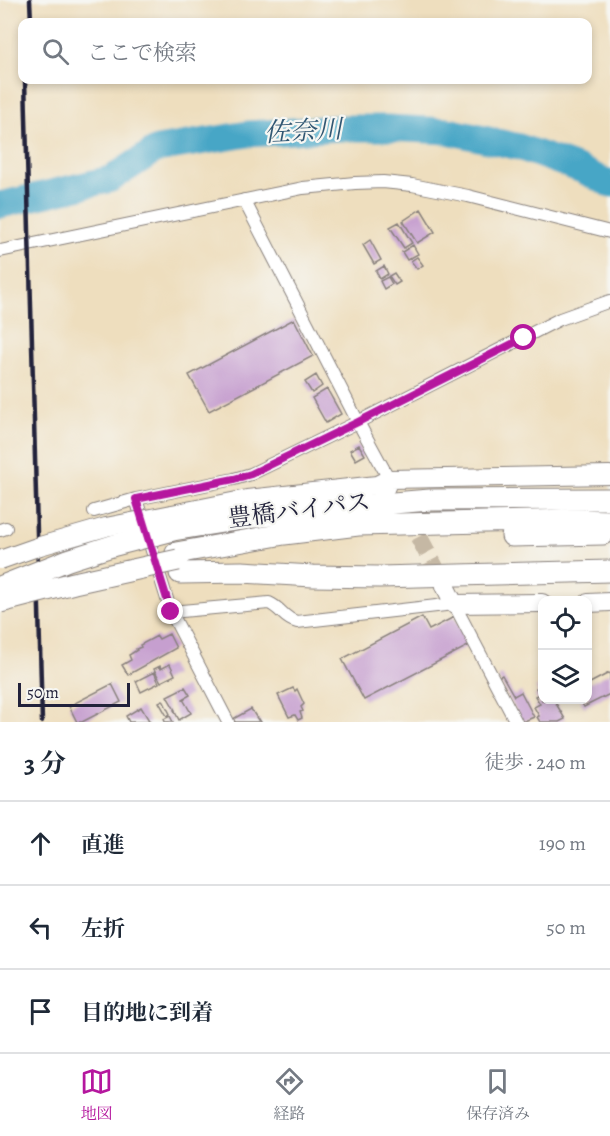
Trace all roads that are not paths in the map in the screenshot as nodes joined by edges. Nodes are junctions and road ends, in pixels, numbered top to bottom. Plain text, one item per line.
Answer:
1 (244, 200) junction
2 (610, 232) edge
3 (0, 251) edge
4 (610, 301) edge
5 (358, 422) junction
6 (610, 476) edge
7 (383, 482) junction
8 (397, 495) tunnel mouth
9 (136, 499) junction
10 (610, 500) edge
11 (94, 511) dead end
12 (610, 521) edge
13 (172, 522) junction
14 (610, 534) edge
15 (0, 560) edge
16 (178, 562) junction
17 (610, 571) edge
18 (445, 586) tunnel mouth
19 (0, 587) edge
20 (0, 592) edge
21 (0, 602) edge
22 (610, 602) edge
23 (538, 603) edge
24 (592, 603) edge
25 (454, 604) junction
26 (171, 612) junction
27 (228, 722) edge
28 (516, 722) edge

1 - 2 street
1 - 3 street
1 - 5 street
4 - 5 street
5 - 7 street
5 - 9 street
6 - 7 main road
7 - 8 main road
7 - 13 main road
9 - 11 street
9 - 26 street
10 - 13 highway
12 - 16 highway, 豊橋バイパス
13 - 15 main road, bridge
13 - 19 highway, bridge
14 - 16 highway, 豊橋バイパス
16 - 17 highway
16 - 20 highway, 豊橋バイパス
16 - 21 highway, 豊橋バイパス, bridge
18 - 25 main road
22 - 24 main road
23 - 25 main road
25 - 26 street
25 - 28 street
26 - 27 street

